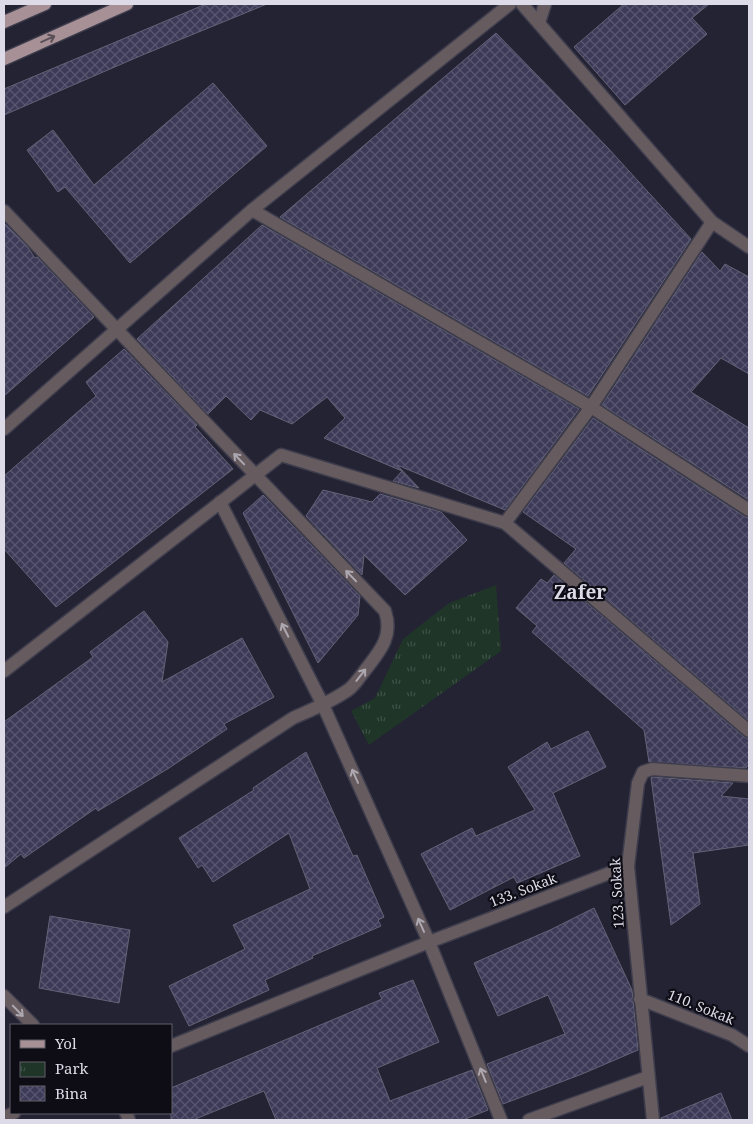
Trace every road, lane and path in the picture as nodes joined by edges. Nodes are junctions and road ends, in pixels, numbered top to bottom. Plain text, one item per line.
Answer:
1 (45, 4) edge
2 (127, 4) edge
3 (510, 4) edge
4 (522, 4) edge
5 (546, 4) edge
6 (4, 22) edge
7 (539, 23) junction
8 (4, 59) edge
9 (252, 210) junction
10 (4, 211) edge
11 (712, 222) junction
12 (749, 247) edge
13 (116, 330) junction
14 (591, 407) junction
15 (4, 429) edge
16 (254, 475) junction
17 (220, 502) junction
18 (749, 510) edge
19 (506, 523) junction
20 (4, 672) edge
21 (323, 705) junction
22 (749, 731) edge
23 (749, 776) edge
24 (628, 866) junction
25 (4, 908) edge
26 (429, 942) junction
27 (4, 996) edge
28 (640, 999) junction
29 (32, 1024) edge
30 (172, 1046) edge
31 (749, 1046) edge
32 (648, 1077) junction
33 (501, 1120) edge
34 (529, 1120) edge
35 (653, 1120) edge

1 - 6 main road
8 -> 2 main road
3 - 9 street
4 - 7 street
5 - 7 street
7 - 11 street
9 - 13 street
9 - 14 street
10 - 13 street
11 - 12 street
11 - 14 street
13 - 15 street
16 -> 13 street
14 - 18 street
14 - 19 street
16 - 17 street
16 - 19 street
21 -> 16 street
17 - 20 street
21 -> 17 street
19 - 22 street
21 - 25 street
26 -> 21 street
23 - 24 street, 123. Sokak
24 - 26 street, 133. Sokak
24 - 28 street, 123. Sokak
26 - 30 street, 133. Sokak
33 -> 26 street
27 -> 29 street
28 - 31 street, 110. Sokak
28 - 32 street, 123. Sokak
32 - 34 street
32 - 35 street, 123. Sokak

